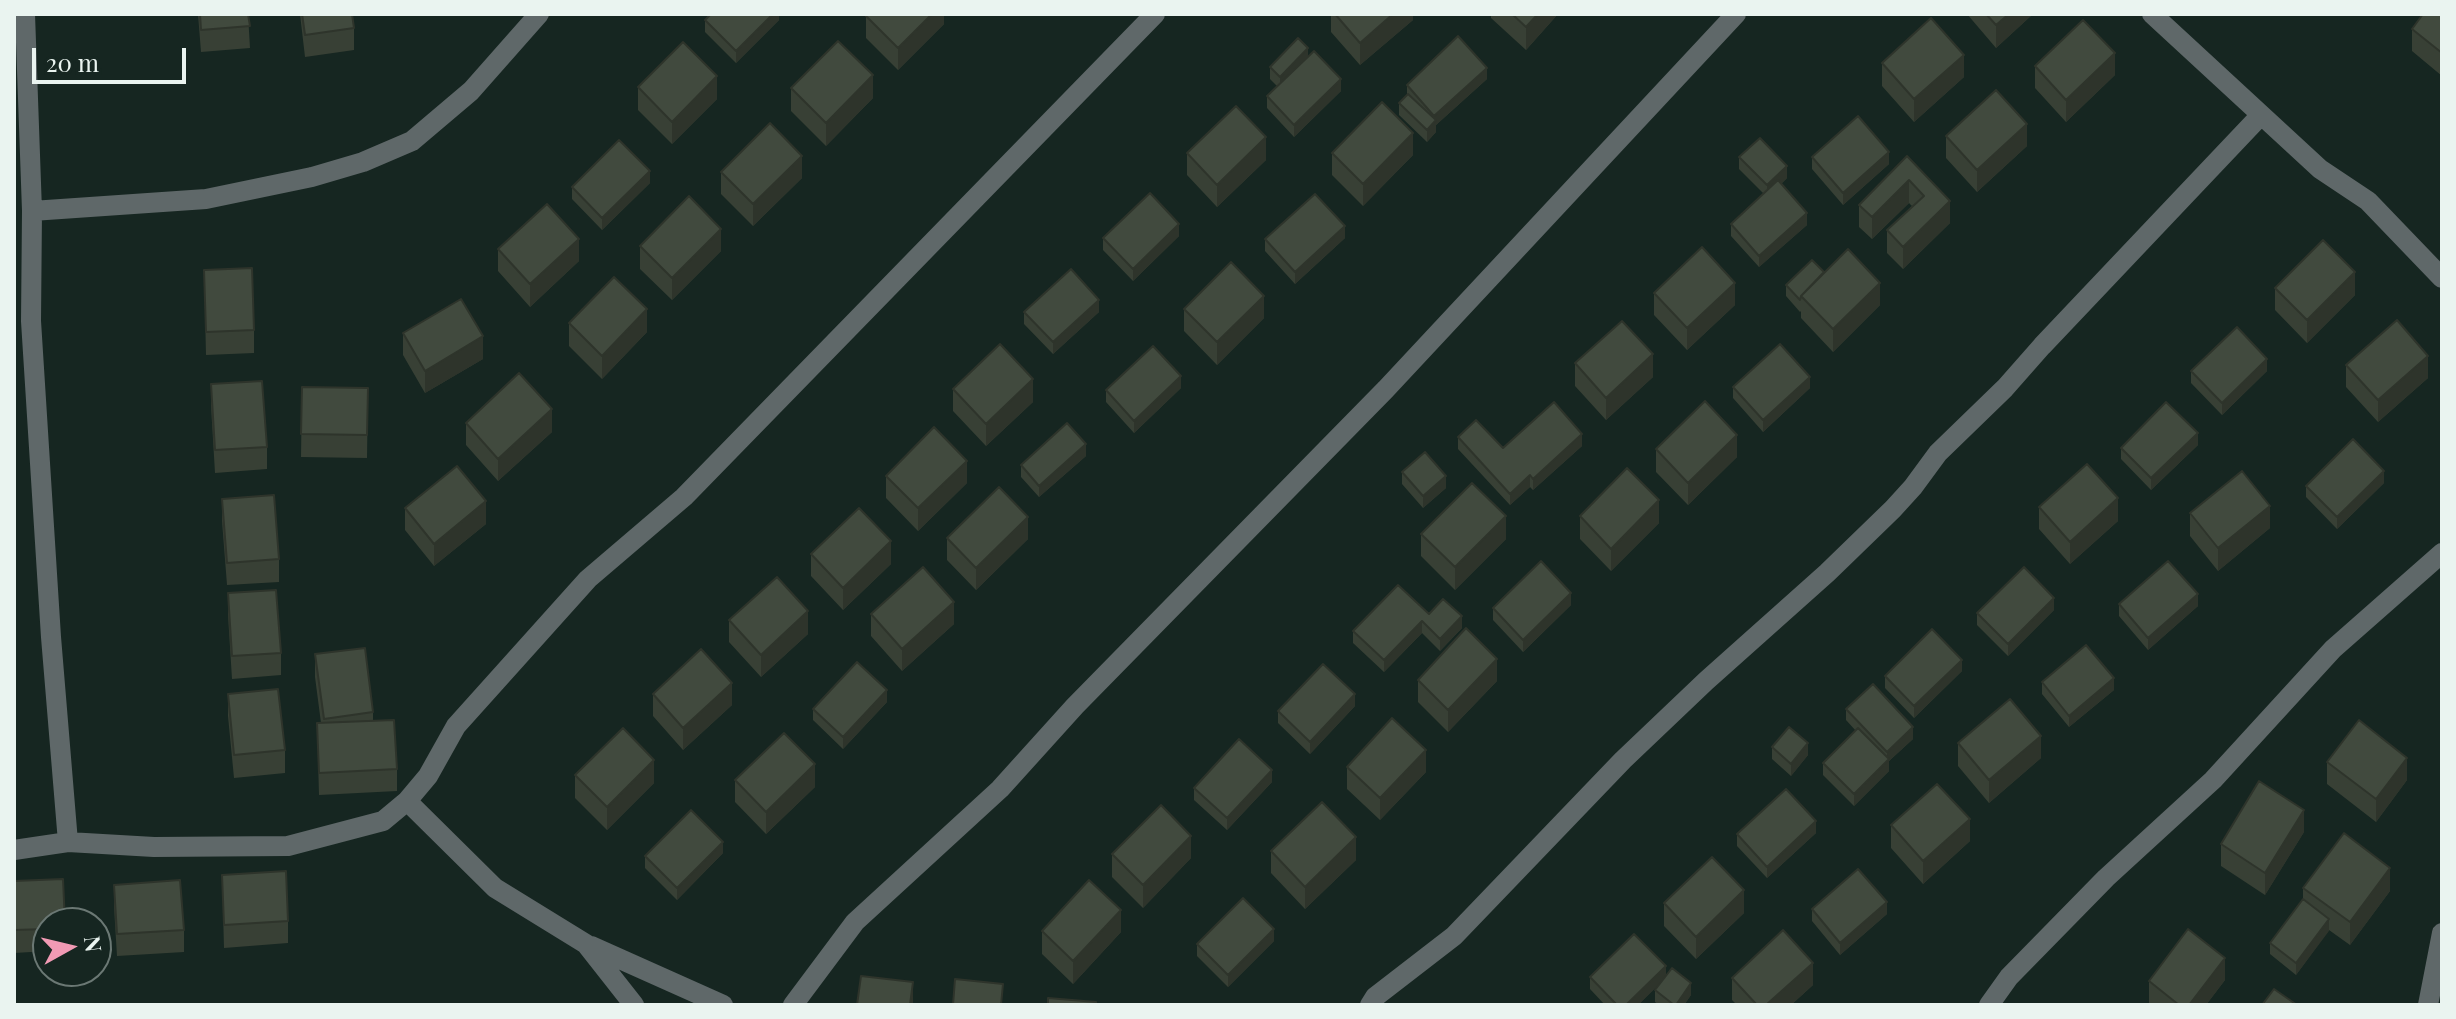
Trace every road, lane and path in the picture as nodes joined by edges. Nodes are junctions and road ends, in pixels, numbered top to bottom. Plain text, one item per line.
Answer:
1 (25, 14) edge
2 (539, 14) edge
3 (1155, 14) edge
4 (1736, 14) edge
5 (2152, 14) edge
6 (2261, 115) junction
7 (32, 211) junction
8 (2442, 278) edge
9 (2442, 553) edge
10 (407, 801) junction
11 (68, 842) junction
12 (14, 850) edge
13 (2442, 933) edge
14 (586, 944) junction
15 (634, 1005) edge
16 (723, 1005) edge
17 (793, 1005) edge
18 (1370, 1005) edge
19 (1989, 1005) edge
20 (2428, 1005) edge

1 - 7 street
2 - 7 street
3 - 10 street
4 - 17 street
5 - 6 street
6 - 8 street
6 - 18 street
7 - 11 street
9 - 19 street
10 - 11 street
10 - 14 street
11 - 12 street
13 - 20 street
14 - 15 street
14 - 16 street

